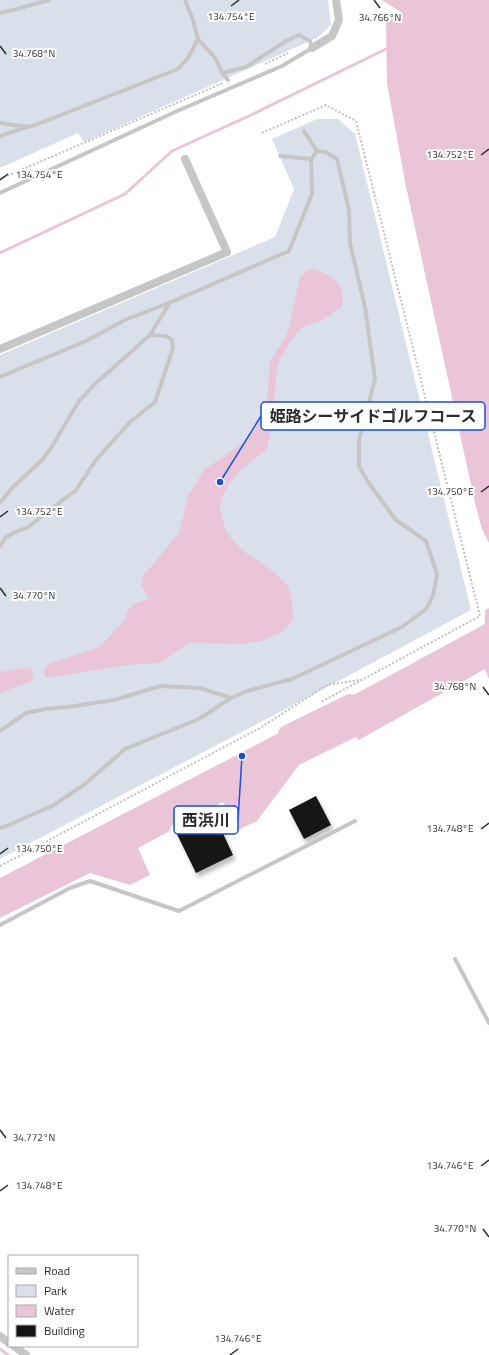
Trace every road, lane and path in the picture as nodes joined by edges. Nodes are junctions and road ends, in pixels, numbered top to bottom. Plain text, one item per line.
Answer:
1 (49, 0) edge
2 (184, 0) edge
3 (336, 0) edge
4 (0, 13) edge
5 (198, 39) junction
6 (312, 48) junction
7 (289, 53) dead end
8 (262, 65) dead end
9 (222, 73) junction
10 (228, 80) joint
11 (0, 123) edge
12 (28, 127) junction
13 (304, 130) dead end
14 (262, 133) dead end
15 (0, 136) edge
16 (317, 151) junction
17 (280, 156) dead end
18 (185, 159) dead end
19 (311, 159) junction
20 (0, 179) edge
21 (0, 193) edge
22 (170, 304) junction
23 (150, 335) junction
24 (0, 349) edge
25 (0, 377) edge
26 (0, 503) edge
27 (0, 546) edge
28 (363, 679) junction
29 (231, 698) junction
30 (321, 702) dead end
31 (0, 731) edge
32 (355, 821) dead end
33 (0, 828) edge
34 (0, 866) edge
35 (0, 925) edge
36 (455, 960) dead end
37 (489, 1023) edge
38 (0, 1336) edge
39 (8, 1342) edge
40 (15, 1347) edge
41 (26, 1355) edge

1 - 4 lane
2 - 5 lane
3 - 6 street
5 - 9 lane
5 - 12 lane
6 - 9 lane
6 - 21 lane
7 - 8 path
9 - 10 lane
10 - 20 path
11 - 12 lane
12 - 15 lane
13 - 16 lane
14 - 28 path
16 - 19 lane
16 - 29 lane
17 - 19 lane
18 - 24 street
19 - 22 lane
22 - 23 lane
22 - 25 lane
23 - 26 lane
23 - 27 lane
28 - 30 path
28 - 34 path
29 - 31 lane
29 - 33 lane
32 - 35 lane
36 - 37 lane
38 - 39 street
40 - 41 street

